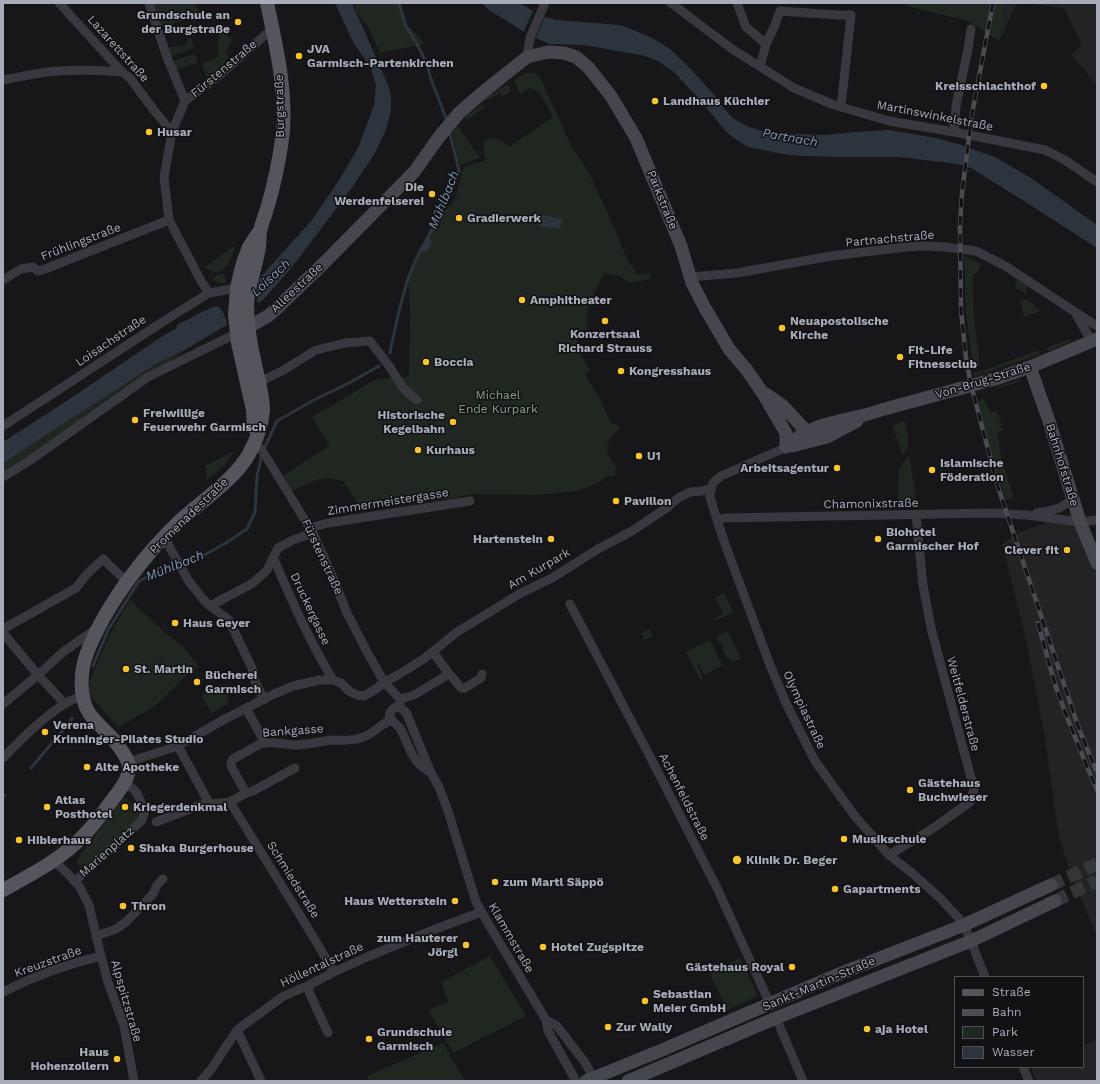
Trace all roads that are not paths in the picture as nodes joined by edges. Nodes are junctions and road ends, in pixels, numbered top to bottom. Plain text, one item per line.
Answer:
1 (59, 3) edge
2 (149, 3) edge
3 (267, 3) edge
4 (545, 3) edge
5 (670, 3) edge
6 (737, 3) edge
7 (273, 28) junction
8 (970, 29) dead end
9 (766, 44) junction
10 (527, 58) junction
11 (760, 67) junction
12 (122, 72) junction
13 (3, 80) edge
14 (185, 101) junction
15 (841, 106) junction
16 (172, 132) junction
17 (954, 132) junction
18 (1097, 182) edge
19 (169, 220) junction
20 (690, 277) junction
21 (3, 280) edge
22 (246, 284) junction
23 (210, 293) junction
24 (1075, 312) junction
25 (242, 324) junction
26 (1097, 326) edge
27 (1095, 340) edge
28 (1030, 367) junction
29 (259, 382) junction
30 (762, 392) junction
31 (417, 400) dead end
32 (866, 415) junction
33 (3, 426) edge
34 (805, 431) junction
35 (253, 444) junction
36 (786, 447) junction
37 (3, 477) edge
38 (711, 488) junction
39 (1072, 497) junction
40 (470, 501) dead end
41 (916, 515) junction
42 (1026, 515) junction
43 (716, 520) junction
44 (1097, 520) edge
45 (1080, 522) junction
46 (311, 530) junction
47 (164, 537) junction
48 (273, 557) junction
49 (1097, 563) edge
50 (127, 582) junction
51 (570, 604) dead end
52 (210, 606) junction
53 (99, 627) junction
54 (3, 629) edge
55 (3, 633) edge
56 (432, 652) junction
57 (328, 671) joint
58 (449, 674) junction
59 (482, 674) dead end
60 (38, 675) junction
61 (382, 679) junction
62 (333, 680) junction
63 (264, 700) junction
64 (400, 703) junction
65 (3, 704) edge
66 (64, 704) junction
67 (246, 708) junction
68 (89, 709) junction
69 (391, 720) junction
70 (265, 743) junction
71 (178, 746) junction
72 (3, 758) edge
73 (128, 762) junction
74 (294, 768) dead end
75 (432, 773) junction
76 (124, 783) junction
77 (246, 793) junction
78 (230, 802) junction
79 (209, 803) junction
80 (156, 822) dead end
81 (888, 855) junction
82 (54, 861) junction
83 (163, 879) dead end
84 (75, 881) junction
85 (1051, 885) tunnel mouth
86 (3, 890) edge
87 (1055, 901) tunnel mouth
88 (481, 912) junction
89 (964, 925) junction
90 (95, 932) junction
91 (971, 941) junction
92 (101, 956) junction
93 (334, 972) junction
94 (986, 976) edge
95 (309, 985) junction
96 (3, 992) edge
97 (770, 1004) junction
98 (776, 1018) junction
99 (546, 1020) junction
100 (237, 1030) junction
101 (328, 1033) dead end
102 (1023, 1068) edge
103 (591, 1080) edge
104 (134, 1081) edge
105 (201, 1081) edge
106 (261, 1081) edge
107 (576, 1081) edge
108 (628, 1081) edge
109 (803, 1081) edge
110 (1029, 1081) edge

1 - 12 street, Lazarettstraße
2 - 14 street
3 - 7 main road, Burgstraße
4 - 10 street
5 - 11 street, Martinswinkelstraße
6 - 9 street
7 - 14 street, Fürstenstraße
7 - 22 main road, Burgstraße
8 - 17 street
9 - 11 street
9 - 15 street
10 - 20 street, Parkstraße
10 - 25 street, Alleestraße
11 - 15 street, Martinswinkelstraße
12 - 13 street
12 - 16 street, Lazarettstraße
14 - 16 street, Fürstenstraße
15 - 17 street, Martinswinkelstraße
16 - 19 street, Fürstenstraße
17 - 18 street, Martinswinkelstraße
19 - 21 street, Frühlingstraße
19 - 23 street, Fürstenstraße
20 - 24 street, Partnachstraße
20 - 30 street, Parkstraße
22 - 23 street, Loisachstraße
22 - 25 main road
23 - 33 street, Loisachstraße
24 - 26 street, Partnachstraße
24 - 27 street, Partnachstraße
25 - 29 main road
25 - 35 main road
25 - 37 street, Alleestraße
27 - 28 street, Von-Brug-Straße
28 - 32 street, Von-Brug-Straße
28 - 39 street, Bahnhofstraße
29 - 31 street
29 - 35 main road
30 - 34 street, Parkstraße
30 - 36 street, Parkstraße
32 - 34 street, Von-Brug-Straße
32 - 36 street, Von-Brug-Straße
34 - 36 street, Von-Brug-Straße
35 - 46 street, Fürstenstraße
35 - 47 main road, Promenadestraße
36 - 38 street
38 - 43 street, Olympiastraße
38 - 56 street, Am Kurpark
39 - 42 street, Chamonixstraße
39 - 45 street, Bahnhofstraße
40 - 46 street, Zimmermeistergasse
41 - 42 street, Chamonixstraße
41 - 43 street, Chamonixstraße
41 - 81 street, Weitfelderstraße
42 - 45 street, Chamonixstraße
43 - 81 street, Olympiastraße
44 - 45 street, Chamonixstraße
45 - 49 street, Bahnhofstraße
46 - 48 street, Zimmermeistergasse
46 - 61 street, Fürstenstraße
47 - 50 main road, Promenadestraße
47 - 52 street
48 - 52 street, Zimmermeistergasse
48 - 57 street, Druckergasse
50 - 53 main road, Promenadestraße
50 - 54 street
51 - 97 street, Achenfeldstraße
52 - 63 street
53 - 60 street, Promenadestraße
53 - 68 main road, Promenadestraße
55 - 60 street
56 - 58 street
56 - 61 street, Am Kurpark
57 - 62 street, Am Kurpark
58 - 59 street
58 - 64 street
60 - 65 street, Promenadestraße
60 - 66 street
61 - 62 street, Am Kurpark
61 - 64 street
62 - 63 street
63 - 67 street
64 - 69 street
64 - 75 street, Klammstraße
66 - 68 street
66 - 72 street
67 - 70 street
67 - 71 street
68 - 73 main road
69 - 70 street, Bankgasse
69 - 75 street, Klammstraße
70 - 77 street, Bankgasse
71 - 73 street
71 - 79 street
73 - 76 main road
74 - 77 street
75 - 88 street, Klammstraße
76 - 82 main road
76 - 84 street, Marienplatz
77 - 78 street
78 - 79 street
78 - 93 street, Schmiedstraße
79 - 80 street
81 - 89 street, Olympiastraße
82 - 84 street, Marienplatz
82 - 86 main road
83 - 90 street
84 - 90 street, Marienplatz
85 - 89 street, Sankt-Martin-Straße
87 - 91 street, Sankt-Martin-Straße
88 - 93 street, Höllentalstraße
88 - 99 street, Klammstraße
89 - 91 street, Olympiastraße
89 - 97 street, Sankt-Martin-Straße
90 - 92 street, Alpspitzstraße
91 - 94 street, Olympiastraße
91 - 98 street, Sankt-Martin-Straße
92 - 96 street, Kreuzstraße
92 - 104 street, Alpspitzstraße
93 - 95 street, Höllentalstraße
95 - 100 street, Höllentalstraße
95 - 101 street
97 - 103 street, Sankt-Martin-Straße
98 - 108 street, Sankt-Martin-Straße
98 - 109 street
99 - 103 street, Klammstraße
99 - 107 street, Klammstraße
100 - 105 street, Höllentalstraße
100 - 106 street
102 - 110 street

